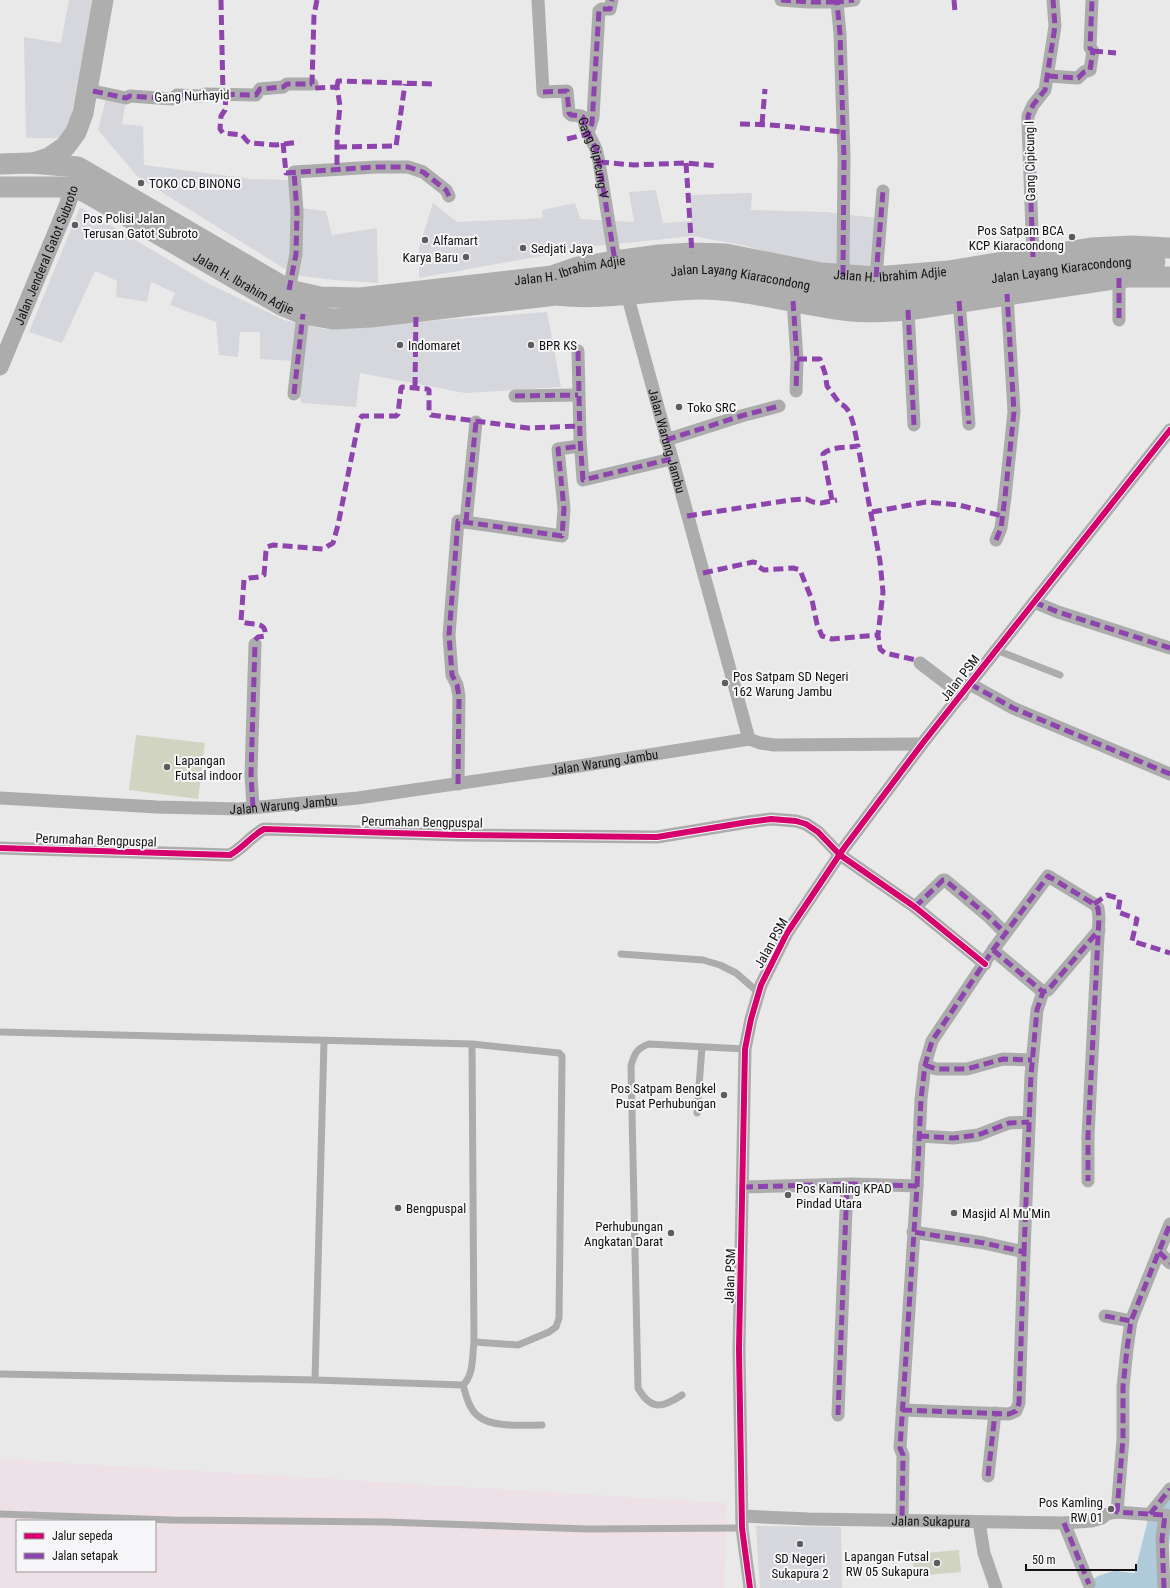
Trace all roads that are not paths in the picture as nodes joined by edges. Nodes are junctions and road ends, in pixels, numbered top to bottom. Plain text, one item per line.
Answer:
1 (103, 0) edge
2 (108, 0) edge
3 (538, 0) edge
4 (612, 0) edge
5 (781, 0) edge
6 (854, 0) edge
7 (1053, 0) edge
8 (1092, 0) edge
9 (837, 2) junction
10 (1048, 76) junction
11 (312, 84) dead end
12 (93, 91) junction
13 (590, 137) junction
14 (30, 163) junction
15 (0, 164) edge
16 (76, 177) junction
17 (0, 187) edge
18 (883, 191) dead end
19 (449, 196) dead end
20 (1170, 248) edge
21 (1032, 256) junction
22 (615, 261) junction
23 (1170, 263) edge
24 (843, 275) junction
25 (876, 277) junction
26 (1170, 277) edge
27 (1119, 278) junction
28 (556, 285) junction
29 (290, 290) junction
30 (627, 294) junction
31 (1007, 294) junction
32 (794, 301) junction
33 (959, 302) junction
34 (908, 310) junction
35 (303, 314) junction
36 (1119, 320) dead end
37 (578, 351) dead end
38 (0, 367) edge
39 (796, 391) dead end
40 (294, 394) dead end
41 (578, 395) junction
42 (515, 396) dead end
43 (779, 406) dead end
44 (476, 422) dead end
45 (969, 424) dead end
46 (914, 425) dead end
47 (1170, 430) edge
48 (666, 440) junction
49 (580, 446) junction
50 (671, 459) junction
51 (466, 522) junction
52 (996, 540) dead end
53 (1034, 602) junction
54 (255, 644) dead end
55 (1170, 648) edge
56 (996, 650) junction
57 (920, 663) dead end
58 (1060, 675) dead end
59 (966, 690) junction
60 (749, 739) junction
61 (922, 744) junction
62 (1170, 774) edge
63 (458, 784) junction
64 (0, 798) edge
65 (253, 807) junction
66 (0, 848) edge
67 (840, 855) junction
68 (915, 907) junction
69 (1099, 930) junction
70 (1005, 934) junction
71 (993, 950) junction
72 (621, 954) dead end
73 (984, 964) junction
74 (1043, 992) junction
75 (759, 993) junction
76 (0, 1032) edge
77 (324, 1041) junction
78 (472, 1044) junction
79 (702, 1047) junction
80 (745, 1049) junction
81 (1032, 1060) junction
82 (924, 1065) junction
83 (697, 1113) dead end
84 (1029, 1122) junction
85 (919, 1136) junction
86 (1088, 1181) dead end
87 (847, 1185) junction
88 (917, 1186) junction
89 (743, 1187) junction
90 (1170, 1224) edge
91 (913, 1232) junction
92 (1024, 1252) junction
93 (1159, 1252) junction
94 (1170, 1263) edge
95 (1105, 1316) dead end
96 (1131, 1321) junction
97 (474, 1342) junction
98 (0, 1374) edge
99 (314, 1380) junction
100 (463, 1385) junction
101 (682, 1395) dead end
102 (902, 1410) junction
103 (995, 1413) junction
104 (838, 1416) dead end
105 (542, 1425) dead end
106 (988, 1476) dead end
107 (1170, 1489) edge
108 (1117, 1512) junction
109 (0, 1514) edge
110 (1161, 1515) edge
111 (902, 1521) junction
112 (742, 1522) junction
113 (979, 1522) junction
114 (1064, 1523) junction
115 (1089, 1584) dead end
116 (750, 1588) edge
117 (996, 1588) edge
118 (1164, 1588) edge

1 - 14 main road
2 - 12 main road, Jalan Jenderal Gatot Subroto
3 - 13 street, Gang Cipicung V
4 - 13 street
5 - 9 street
6 - 9 street
7 - 10 street, Gang Cipicung I
8 - 10 street
9 - 24 street
10 - 21 street, Gang Cipicung I
11 - 12 street, Gang Nurhayid
12 - 16 main road, Jalan Jenderal Gatot Subroto
13 - 22 street, Gang Cipicung V
14 - 15 main road, Jalan H. Ibrahim Adjie
14 - 16 main road, Jalan H. Ibrahim Adjie
16 - 17 main road, Jalan H. Ibrahim Adjie
16 - 29 main road, Jalan H. Ibrahim Adjie
16 - 35 main road, Jalan H. Ibrahim Adjie
16 - 38 street, Jalan Jenderal Gatot Subroto
18 - 25 street
19 - 29 street
20 - 21 main road, Jalan H. Ibrahim Adjie
21 - 25 main road, Jalan H. Ibrahim Adjie
22 - 24 main road, Jalan H. Ibrahim Adjie
22 - 28 main road, Jalan H. Ibrahim Adjie
23 - 28 main road, Jalan Layang Kiaracondong
24 - 25 main road, Jalan H. Ibrahim Adjie
26 - 27 main road, Jalan H. Ibrahim Adjie
27 - 31 main road, Jalan H. Ibrahim Adjie
27 - 36 street
28 - 29 main road, Jalan H. Ibrahim Adjie
28 - 30 main road, Jalan H. Ibrahim Adjie
28 - 35 main road, Jalan H. Ibrahim Adjie
30 - 32 main road, Jalan H. Ibrahim Adjie
30 - 48 street, Jalan Warung Jambu
31 - 33 main road, Jalan H. Ibrahim Adjie
31 - 52 street
32 - 34 main road, Jalan H. Ibrahim Adjie
32 - 39 street
33 - 34 main road, Jalan H. Ibrahim Adjie
33 - 45 street
34 - 46 street
35 - 40 street
37 - 41 street
41 - 42 street
41 - 49 street
43 - 48 street
44 - 51 street
47 - 53 street, Jalan PSM
48 - 50 street, Jalan Warung Jambu
49 - 50 street
49 - 51 street
50 - 60 street, Jalan Warung Jambu
51 - 63 street
53 - 55 street
53 - 56 street, Jalan PSM
54 - 65 street
56 - 58 lane
56 - 59 street, Jalan PSM
57 - 59 street
59 - 61 street, Jalan PSM
59 - 62 street
60 - 61 street
60 - 63 street, Jalan Warung Jambu
61 - 67 street, Jalan PSM
63 - 65 street, Jalan Warung Jambu
64 - 65 street, Jalan Warung Jambu
66 - 67 street, Perumahan Bengpuspal
67 - 68 street, Perumahan Bengpuspal
67 - 75 street, Jalan PSM
68 - 70 street
68 - 73 street, Perumahan Bengpuspal
69 - 70 street
69 - 74 street
69 - 86 street
70 - 71 street
71 - 73 street
71 - 74 street
72 - 75 lane
73 - 82 street
74 - 81 street
75 - 80 street, Jalan PSM
76 - 77 lane
77 - 78 lane
77 - 99 lane
78 - 97 lane
78 - 97 lane
79 - 80 lane
79 - 83 lane
79 - 101 lane
80 - 89 street, Jalan PSM
81 - 82 street
81 - 84 street
82 - 85 street
84 - 85 street
84 - 92 street
85 - 88 street
87 - 88 street
87 - 89 street
87 - 104 street
88 - 91 street
89 - 112 street, Jalan PSM
90 - 93 street
91 - 92 street
91 - 102 street
92 - 103 street
93 - 94 street
93 - 96 street
95 - 96 street
96 - 108 street
97 - 100 lane
98 - 99 lane
99 - 100 lane
100 - 105 lane
102 - 103 street
102 - 111 street
103 - 106 street
107 - 110 street
108 - 110 street
108 - 114 street, Jalan Sukapura
109 - 112 lane
110 - 118 street
111 - 112 street, Jalan Sukapura
111 - 113 street, Jalan Sukapura
112 - 116 street, Jalan PSM
113 - 114 street, Jalan Sukapura
113 - 117 street
114 - 115 street

